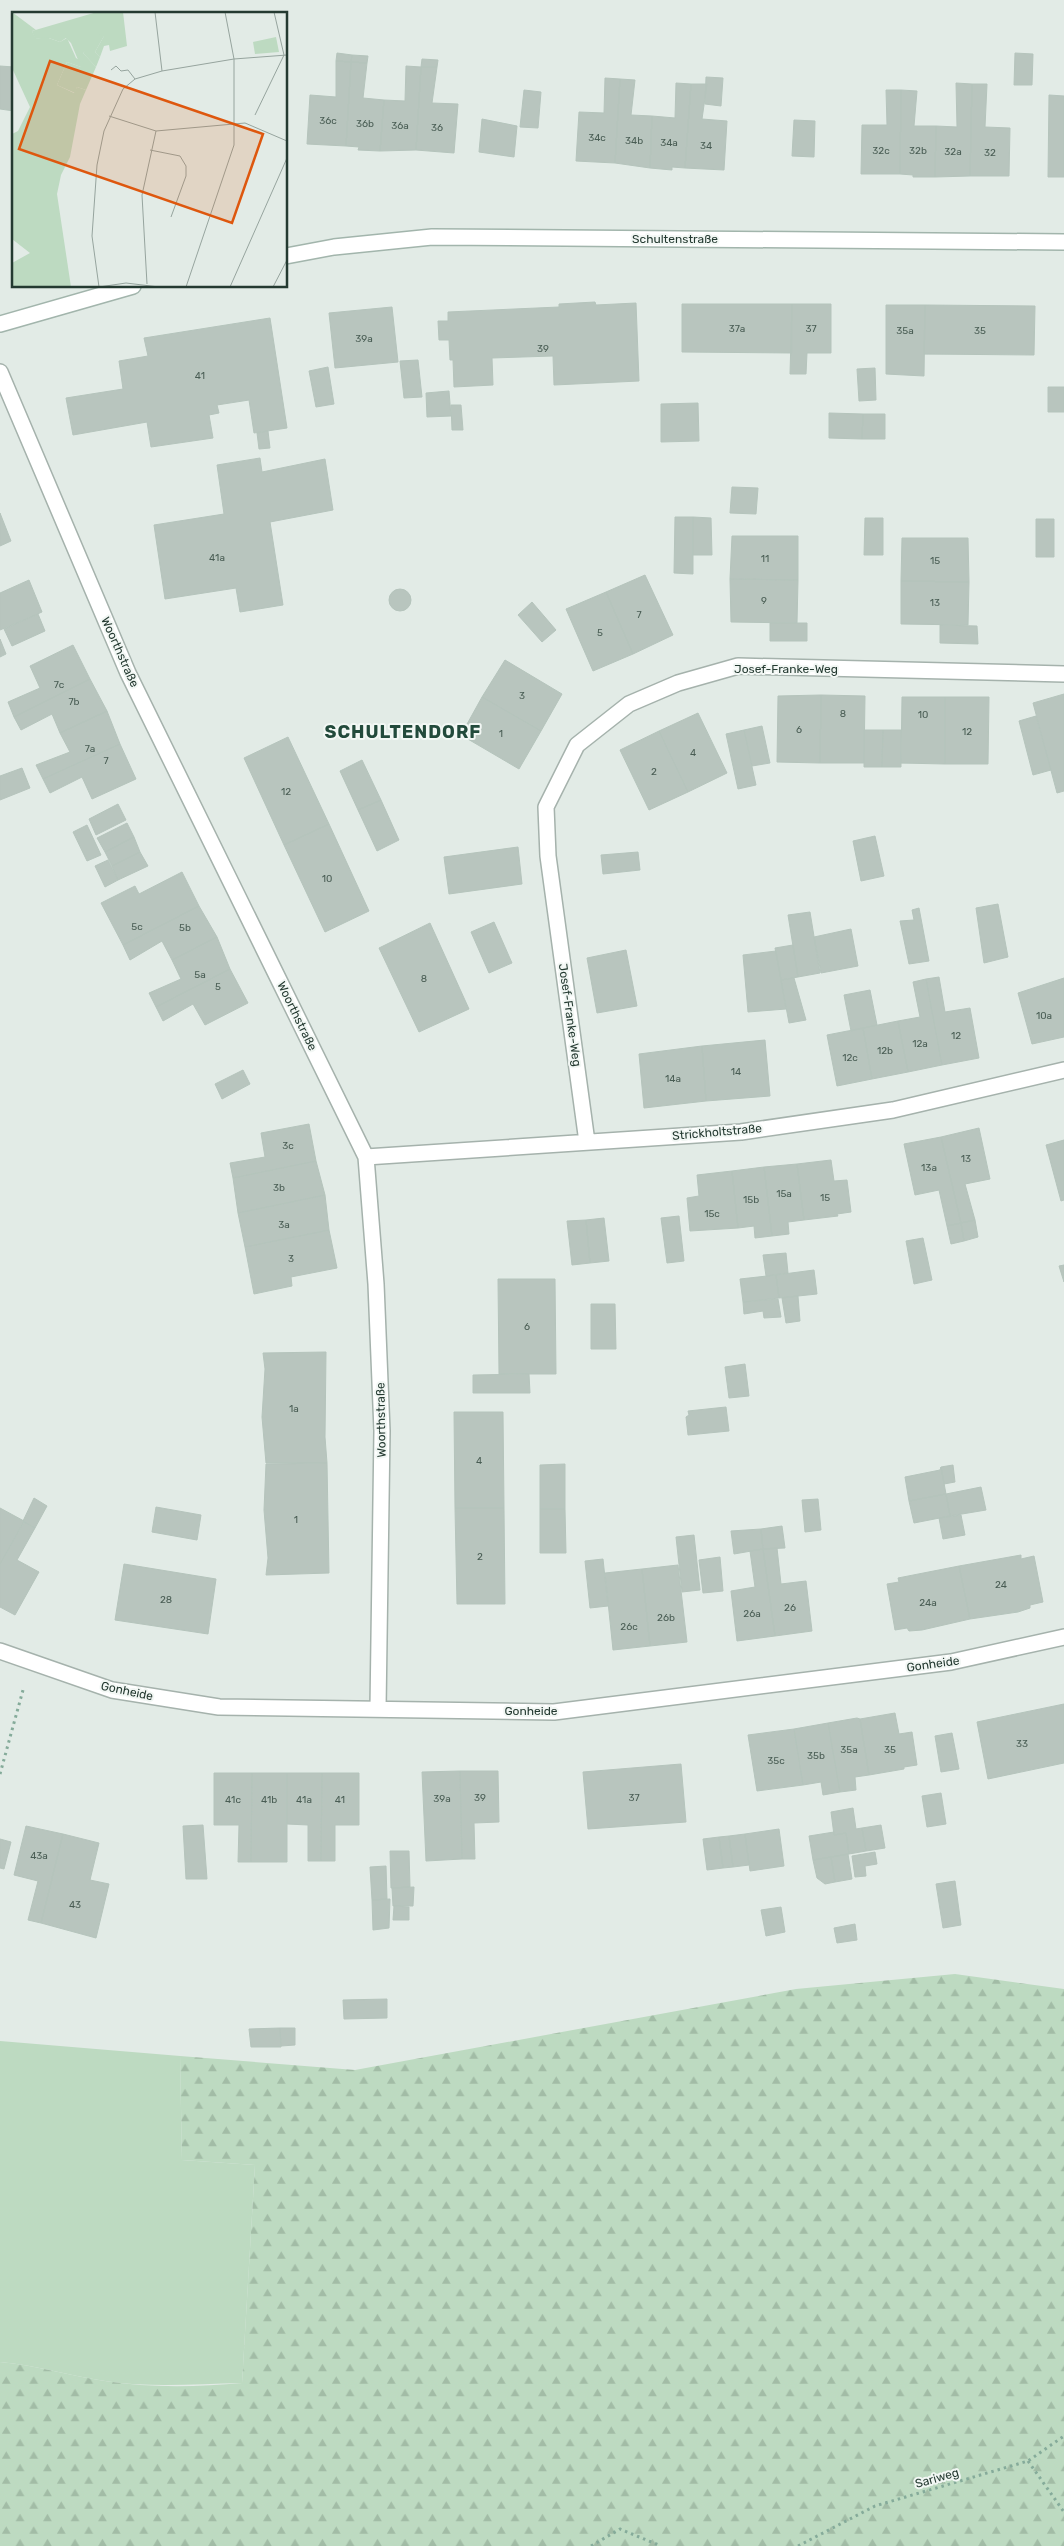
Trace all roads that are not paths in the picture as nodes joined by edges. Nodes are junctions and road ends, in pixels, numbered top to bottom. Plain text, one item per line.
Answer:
1 (1064, 242) edge
2 (288, 256) edge
3 (126, 288) edge
4 (0, 324) edge
5 (0, 372) edge
6 (1064, 674) edge
7 (1064, 1070) edge
8 (587, 1142) junction
9 (366, 1157) junction
10 (1064, 1637) edge
11 (0, 1650) edge
12 (378, 1709) junction

1 - 2 street, Schultenstraße
3 - 4 street
5 - 9 street, Woorthstraße
6 - 8 street, Josef-Franke-Weg
7 - 8 street, Strickholtstraße
8 - 9 street, Strickholtstraße
9 - 12 street, Woorthstraße
10 - 12 street, Gonheide
11 - 12 street, Gonheide

